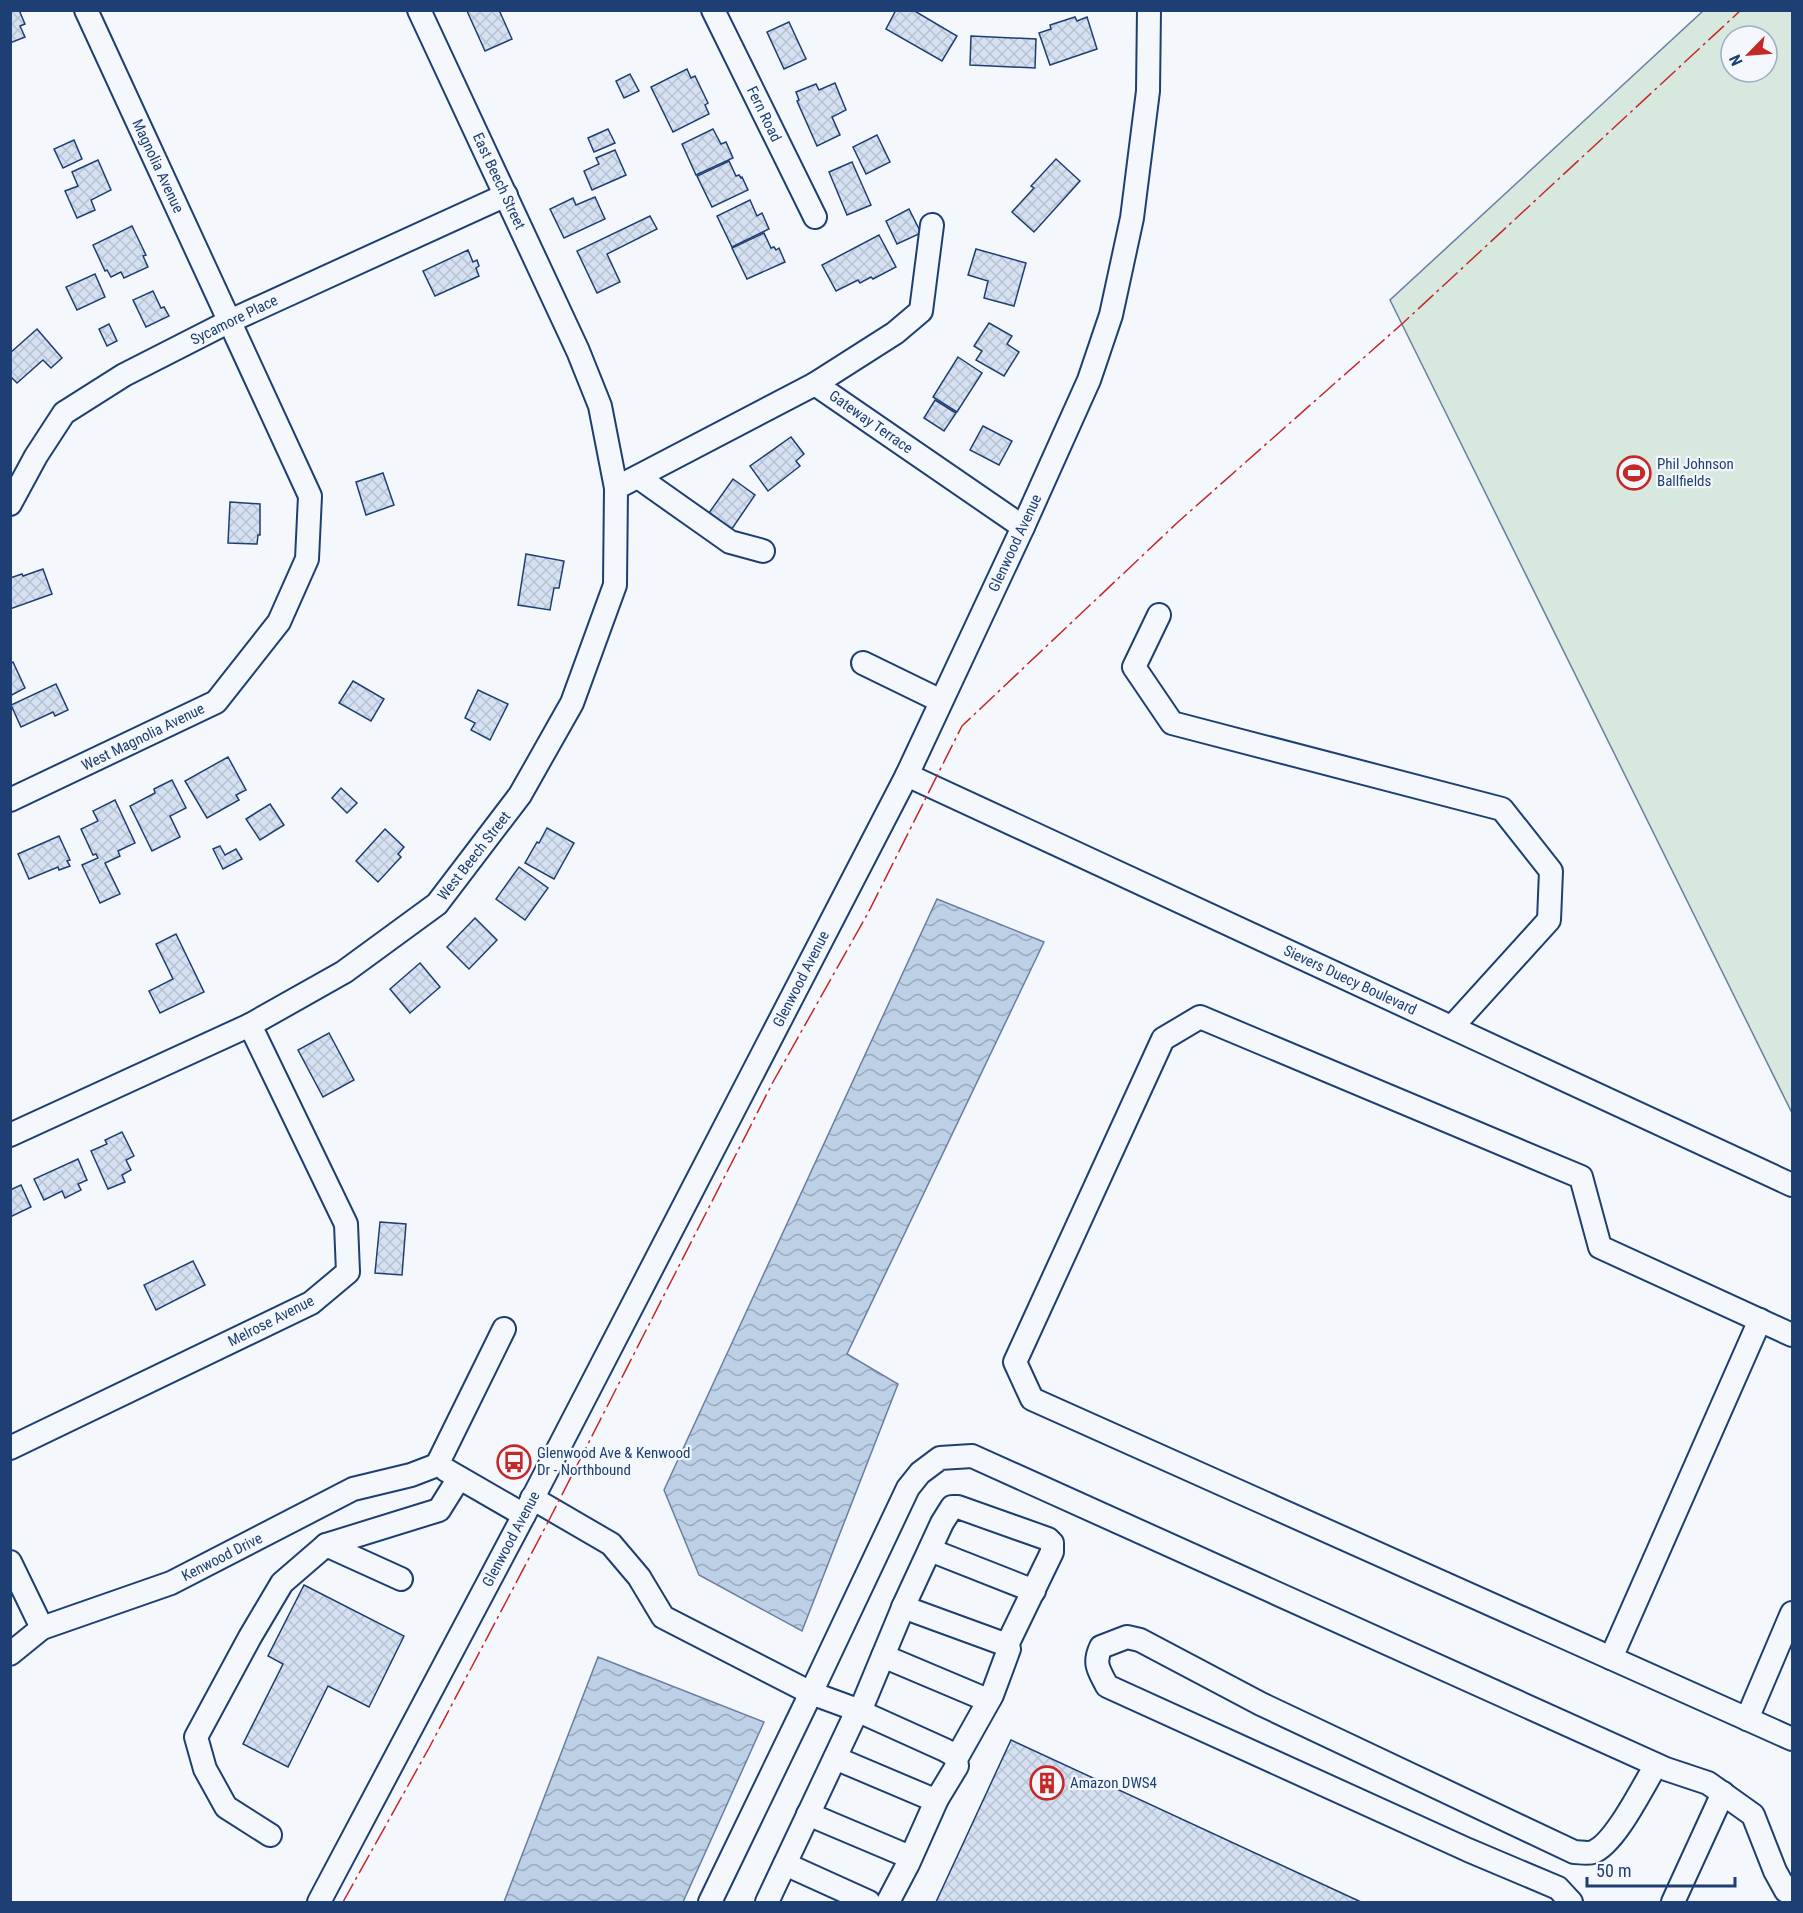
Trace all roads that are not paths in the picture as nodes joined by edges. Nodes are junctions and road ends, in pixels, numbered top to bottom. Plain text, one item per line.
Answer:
1 (86, 10) edge
2 (419, 10) edge
3 (713, 10) edge
4 (1149, 10) edge
5 (506, 195) junction
6 (815, 217) dead end
7 (932, 225) dead end
8 (230, 321) junction
9 (578, 351) joint
10 (815, 384) junction
11 (638, 477) junction
12 (616, 488) junction
13 (10, 504) edge
14 (1023, 527) junction
15 (763, 551) dead end
16 (1159, 615) dead end
17 (863, 663) dead end
18 (941, 701) junction
19 (907, 775) junction
20 (10, 800) edge
21 (250, 1025) junction
22 (1452, 1027) junction
23 (10, 1135) edge
24 (1792, 1185) edge
25 (1760, 1320) junction
26 (504, 1329) dead end
27 (1792, 1335) edge
28 (10, 1448) edge
29 (437, 1465) junction
30 (459, 1478) junction
31 (528, 1507) junction
32 (326, 1545) junction
33 (930, 1550) junction
34 (10, 1563) edge
35 (401, 1579) dead end
36 (1034, 1591) junction
37 (903, 1607) junction
38 (1792, 1612) edge
39 (42, 1628) junction
40 (1007, 1645) junction
41 (10, 1654) edge
42 (883, 1656) junction
43 (1611, 1658) junction
44 (812, 1693) junction
45 (990, 1698) junction
46 (857, 1711) junction
47 (1747, 1719) junction
48 (1792, 1739) edge
49 (835, 1758) junction
50 (956, 1759) junction
51 (1656, 1765) junction
52 (1723, 1793) junction
53 (937, 1798) junction
54 (808, 1814) junction
55 (270, 1835) dead end
56 (908, 1860) junction
57 (785, 1864) junction
58 (1786, 1895) edge
59 (718, 1900) edge
60 (319, 1902) edge
61 (767, 1902) edge
62 (869, 1902) edge
63 (888, 1902) edge
64 (1571, 1902) edge
65 (1673, 1902) edge

1 - 8 street, Magnolia Avenue
2 - 5 street, East Beech Street
3 - 6 street, Fern Road
4 - 14 street, Glenwood Avenue
5 - 8 street, Sycamore Place
5 - 9 street, East Beech Street
7 - 10 street
8 - 13 street, Sycamore Place
8 - 20 street, West Magnolia Avenue
9 - 12 street, West Beech Street
10 - 11 street, Gateway Terrace
10 - 14 street, Gateway Terrace
11 - 12 street, Gateway Terrace
11 - 15 street
12 - 21 street, West Beech Street
14 - 18 street, Glenwood Avenue
16 - 22 street
17 - 18 street
18 - 19 street, Glenwood Avenue
19 - 22 street, Sievers Duecy Boulevard
19 - 31 street, Glenwood Avenue
21 - 23 street, West Beech Street
21 - 28 street, Melrose Avenue
22 - 24 street, Sievers Duecy Boulevard
25 - 27 street
25 - 43 street
25 - 43 street
26 - 29 street
29 - 30 street
29 - 39 street, Kenwood Drive
30 - 31 street
30 - 32 street
31 - 44 street
31 - 60 street, Glenwood Avenue
32 - 35 street
32 - 55 street
33 - 36 street
33 - 36 street
33 - 37 street
34 - 39 street
36 - 40 street
37 - 40 street
37 - 42 street
38 - 47 street
39 - 41 street, Kenwood Drive
40 - 45 street
42 - 45 street
42 - 46 street
43 - 47 street
44 - 46 street
44 - 51 street
44 - 59 street
45 - 50 street
46 - 49 street
46 - 50 street
47 - 48 street
49 - 53 street
49 - 54 street
50 - 53 street
51 - 52 street
51 - 64 street
52 - 58 street
52 - 65 street
53 - 56 street
54 - 56 street
54 - 57 street
56 - 63 street
57 - 61 street
57 - 62 street

